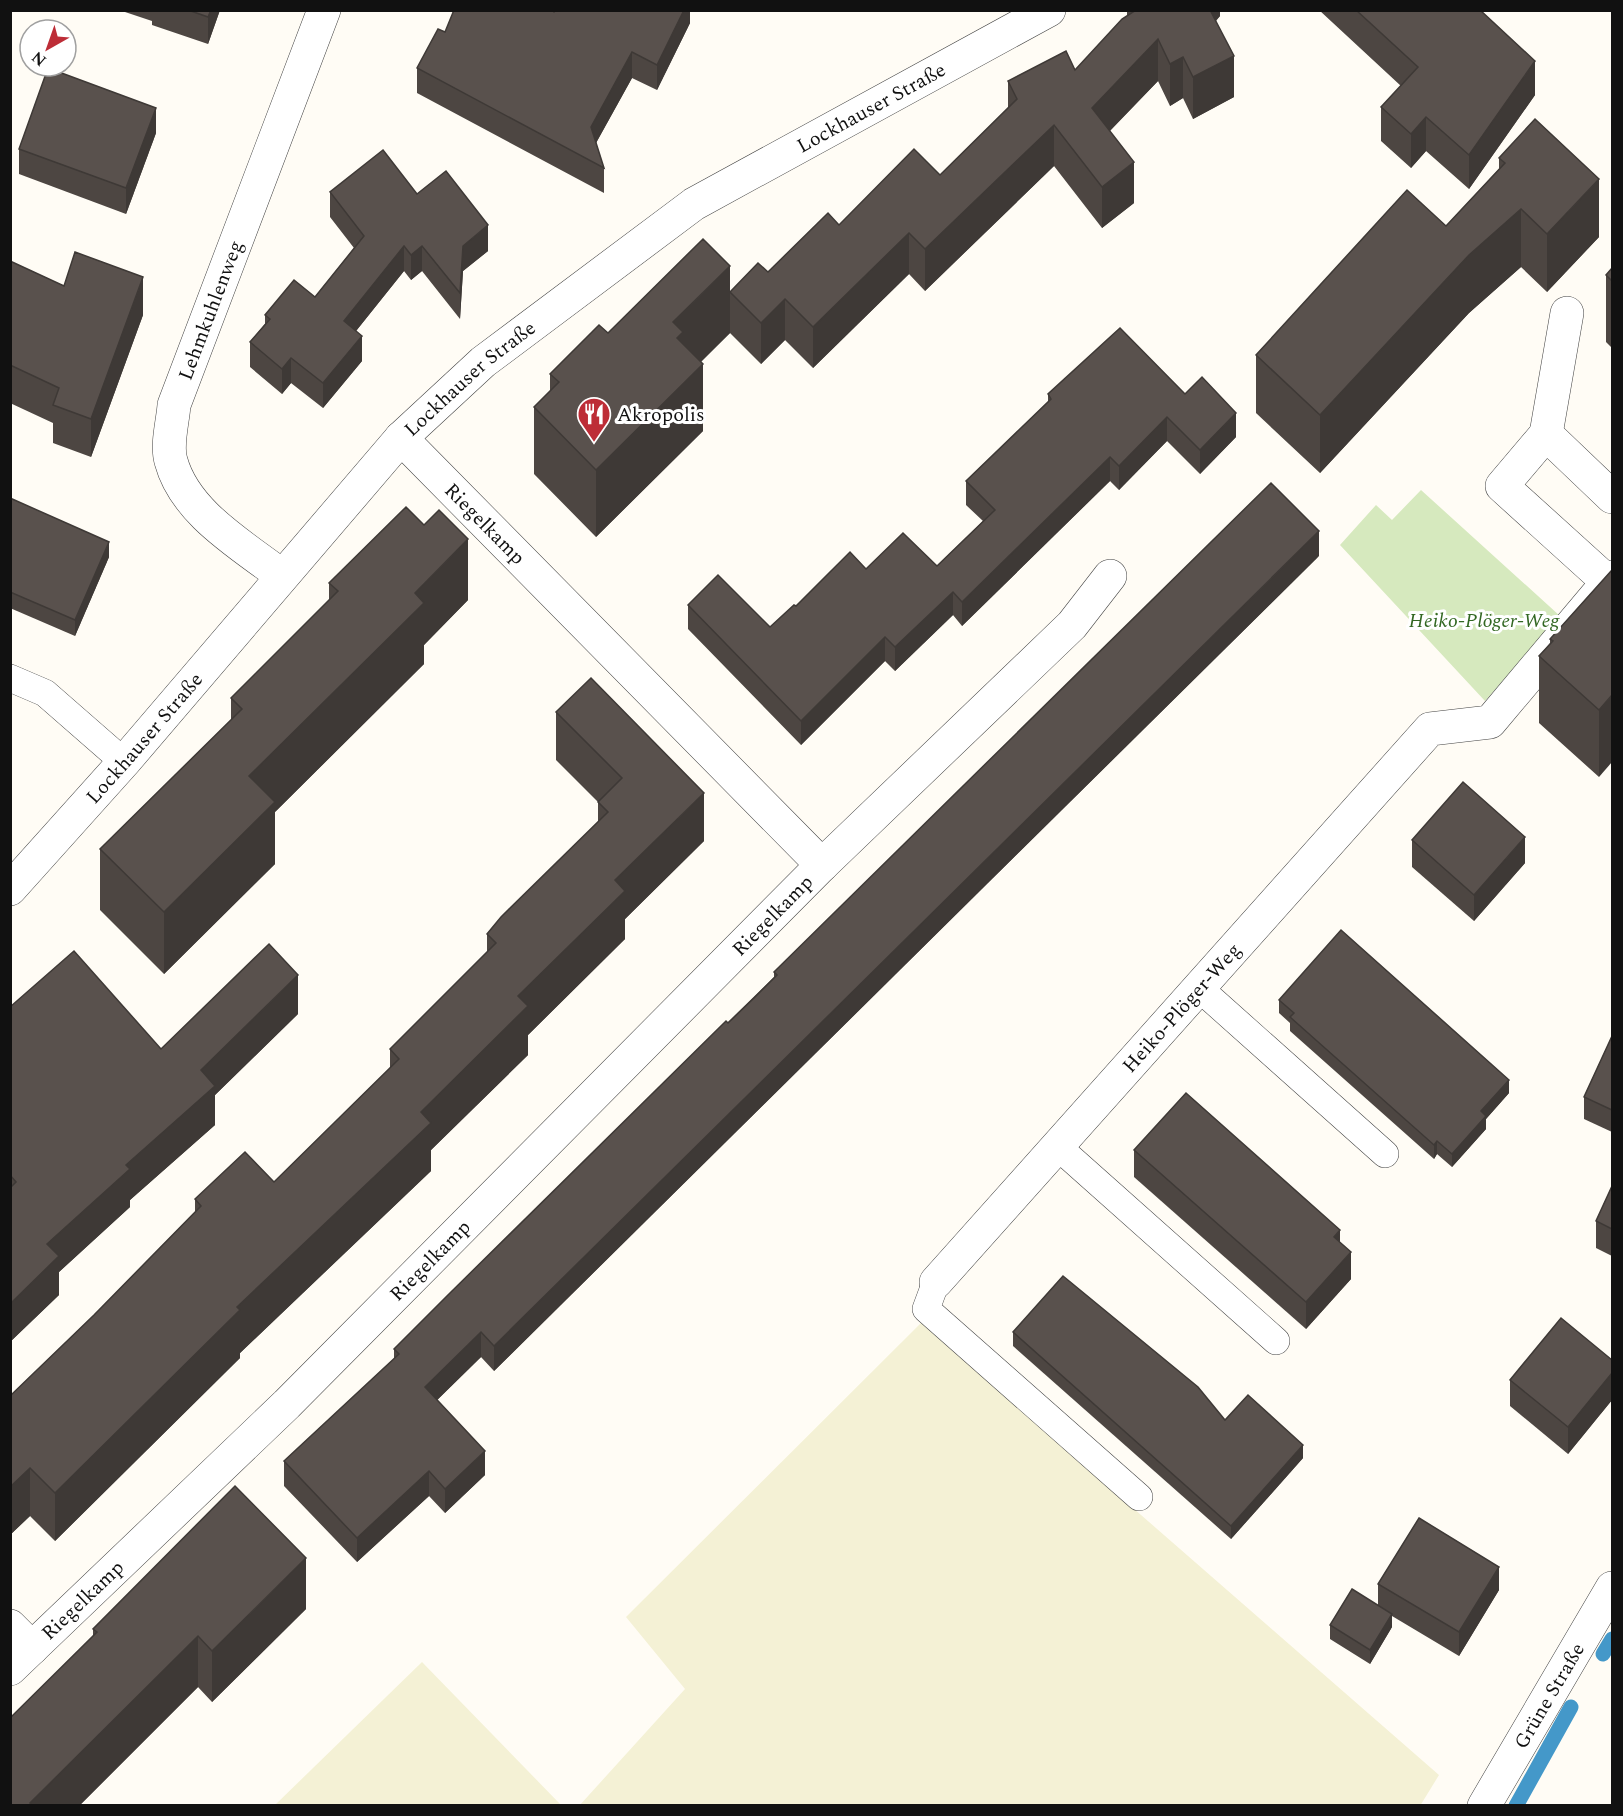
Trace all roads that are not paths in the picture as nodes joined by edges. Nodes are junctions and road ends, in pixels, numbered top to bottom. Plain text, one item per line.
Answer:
1 (324, 10) edge
2 (1049, 10) edge
3 (1567, 313) dead end
4 (1546, 434) junction
5 (401, 438) junction
6 (1612, 497) edge
7 (282, 576) junction
8 (1110, 576) dead end
9 (1610, 579) edge
10 (10, 678) edge
11 (124, 762) junction
12 (822, 865) junction
13 (10, 889) edge
14 (1199, 988) junction
15 (1057, 1146) junction
16 (1385, 1154) dead end
17 (936, 1282) joint
18 (1276, 1341) dead end
19 (1139, 1497) dead end
20 (1612, 1588) edge
21 (18, 1648) edge
22 (1484, 1806) edge

1 - 7 street, Lehmkuhlenweg
2 - 5 street, Lockhauser Straße
3 - 4 street
4 - 6 street
4 - 9 street, Heiko-Plöger-Weg
5 - 7 street, Lockhauser Straße
5 - 12 street, Riegelkamp
7 - 11 street, Lockhauser Straße
8 - 12 street, Riegelkamp
9 - 14 street, Heiko-Plöger-Weg
10 - 11 lane
11 - 13 street, Lockhauser Straße
12 - 21 street, Riegelkamp
14 - 15 street, Heiko-Plöger-Weg
14 - 16 lane
15 - 17 street, Heiko-Plöger-Weg
15 - 18 lane
17 - 19 lane
20 - 22 street, Grüne Straße

